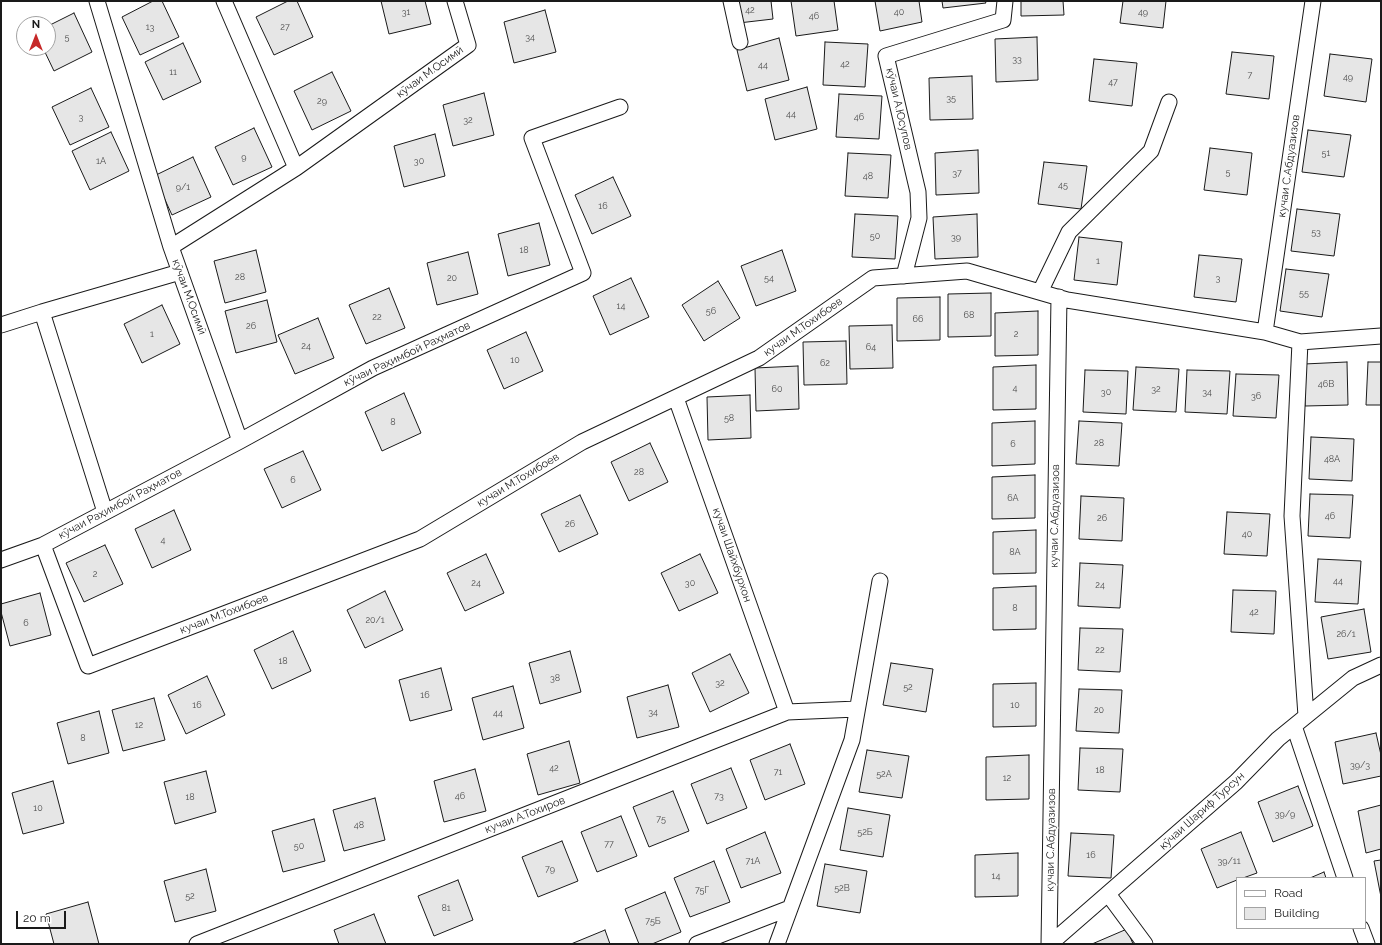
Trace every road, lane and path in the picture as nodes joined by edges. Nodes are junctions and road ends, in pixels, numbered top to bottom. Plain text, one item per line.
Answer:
1 (97, 1) edge
2 (224, 1) edge
3 (455, 1) edge
4 (731, 1) edge
5 (1005, 1) edge
6 (1313, 1) edge
7 (740, 42) dead end
8 (1169, 102) dead end
9 (620, 107) dead end
10 (296, 168) junction
11 (171, 247) junction
12 (180, 272) junction
13 (904, 276) junction
14 (1040, 292) junction
15 (1059, 297) junction
16 (42, 312) junction
17 (1, 325) edge
18 (1265, 332) junction
19 (1381, 336) edge
20 (1300, 342) junction
21 (676, 398) junction
22 (240, 441) junction
23 (105, 512) junction
24 (43, 545) junction
25 (1, 560) edge
26 (880, 581) dead end
27 (1381, 665) edge
28 (857, 709) junction
29 (787, 712) junction
30 (1306, 716) junction
31 (1294, 726) junction
32 (1345, 877) edge
33 (1108, 894) junction
34 (790, 908) junction
35 (1361, 929) edge
36 (197, 944) edge
37 (697, 944) edge
38 (777, 944) edge
39 (1050, 944) edge
40 (1145, 944) edge
41 (1367, 944) edge

1 - 11 street
2 - 10 street
3 - 10 street, кӯчаи М.Осимӣ
4 - 7 street
5 - 13 street, кӯчаи А.Юсупов
6 - 18 street, кучаи С.Абдуазизов
8 - 14 street
9 - 22 street, кӯчаи Раҳимбой Раҳматов
10 - 11 street, кӯчаи М.Осимӣ
11 - 12 street, кӯчаи М.Осимӣ
12 - 16 street
12 - 22 street, кӯчаи М.Осимӣ
13 - 14 street, кучаи М.Тохибоев
13 - 21 street, кучаи М.Тохибоев
14 - 15 street, кучаи М.Тохибоев
15 - 18 street
15 - 39 street, кучаи С.Абдуазизов
16 - 17 street
16 - 23 street
18 - 20 street
19 - 20 street
20 - 30 street
21 - 24 street, кучаи М.Тохибоев
21 - 29 street, кучаи Шайхбурхон
22 - 23 street, кӯчаи Раҳимбой Раҳматов
23 - 24 street, кӯчаи Раҳимбой Раҳматов
24 - 25 street, кӯчаи Раҳимбой Раҳматов
26 - 28 street
27 - 30 street, кӯчаи Шариф Турсун
28 - 29 street, кучаи А.Тохиров
28 - 34 street
29 - 36 street, кучаи А.Тохиров
30 - 31 street, кӯчаи Шариф Турсун
31 - 32 street
31 - 33 street, кӯчаи Шариф Турсун
33 - 39 street, кӯчаи Шариф Турсун
33 - 40 street
34 - 37 street
34 - 38 street
35 - 41 street

